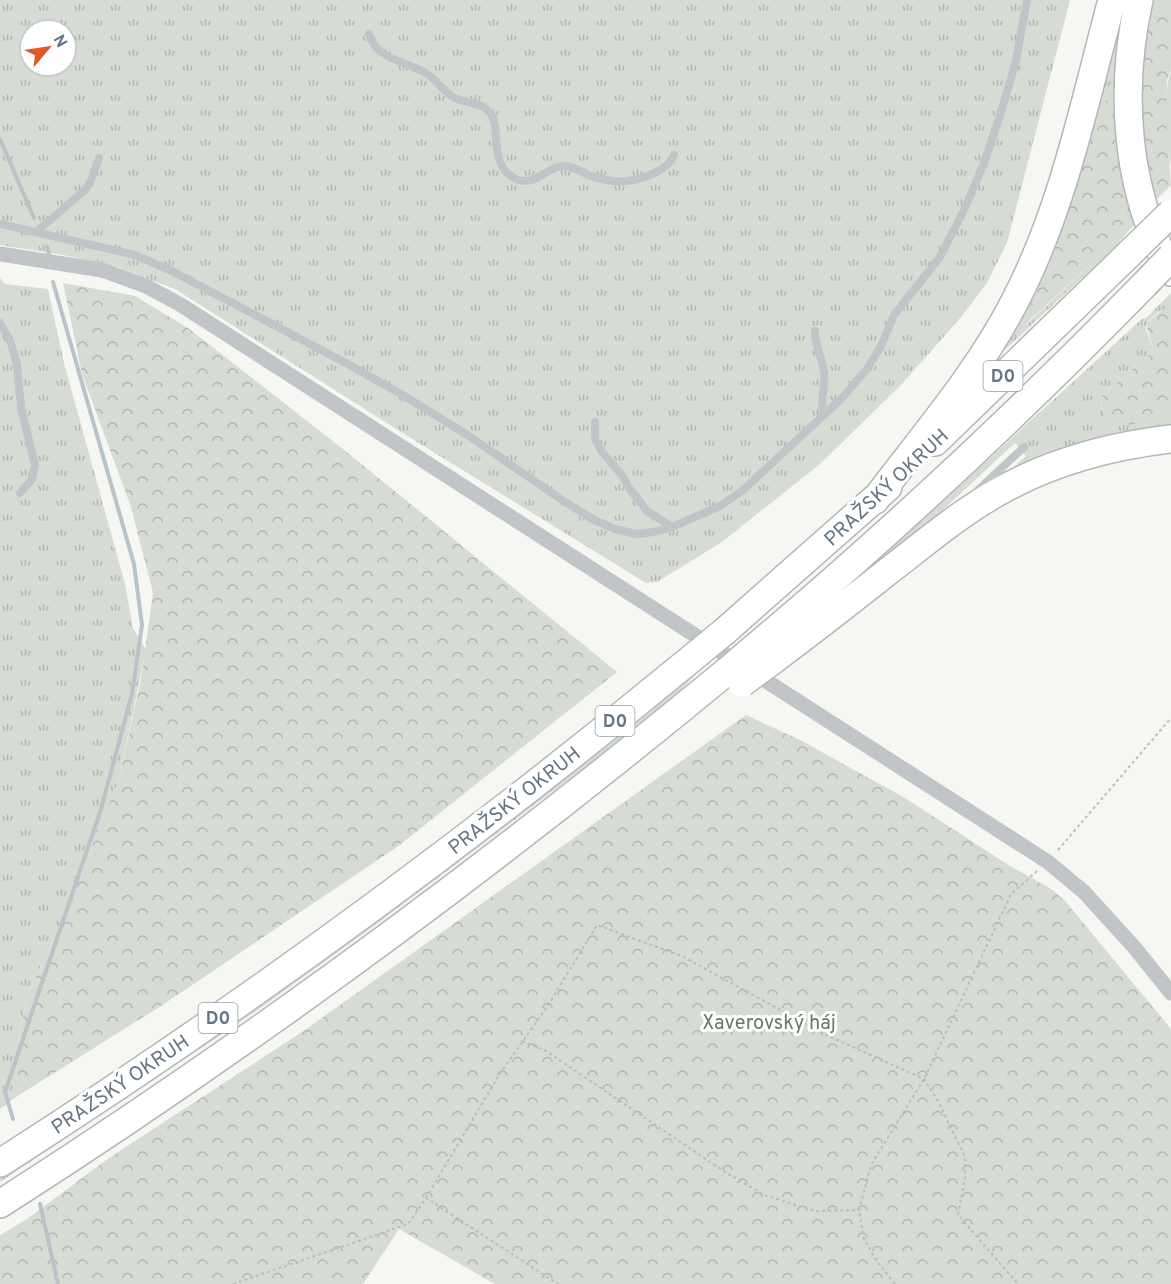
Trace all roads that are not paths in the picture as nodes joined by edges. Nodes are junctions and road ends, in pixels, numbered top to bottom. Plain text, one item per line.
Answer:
1 (1027, 0) edge
2 (1112, 0) edge
3 (1138, 0) edge
4 (369, 34) dead end
5 (674, 155) dead end
6 (99, 158) dead end
7 (1171, 213) edge
8 (0, 224) edge
9 (36, 232) junction
10 (0, 254) edge
11 (1171, 258) edge
12 (1171, 272) edge
13 (0, 323) edge
14 (815, 331) dead end
15 (824, 415) junction
16 (595, 422) dead end
17 (1171, 439) edge
18 (1024, 447) dead end
19 (20, 493) dead end
20 (969, 498) dead end
21 (875, 500) junction
22 (961, 505) dead end
23 (672, 527) junction
24 (763, 655) junction
25 (1171, 993) edge
26 (0, 1163) edge
27 (0, 1204) edge

1 - 15 lane
2 - 21 highway
3 - 12 highway
4 - 5 lane
6 - 9 lane
7 - 21 highway, PRAŽSKÝ OKRUH / D0, bridge
8 - 9 lane
9 - 23 lane
10 - 25 street
11 - 24 highway, PRAŽSKÝ OKRUH / D0, bridge
13 - 19 lane
14 - 15 lane
15 - 23 lane
16 - 23 lane
17 - 24 highway
18 - 20 lane
21 - 26 highway, PRAŽSKÝ OKRUH / D0, bridge
22 - 24 lane
24 - 27 highway, PRAŽSKÝ OKRUH / D0, bridge

